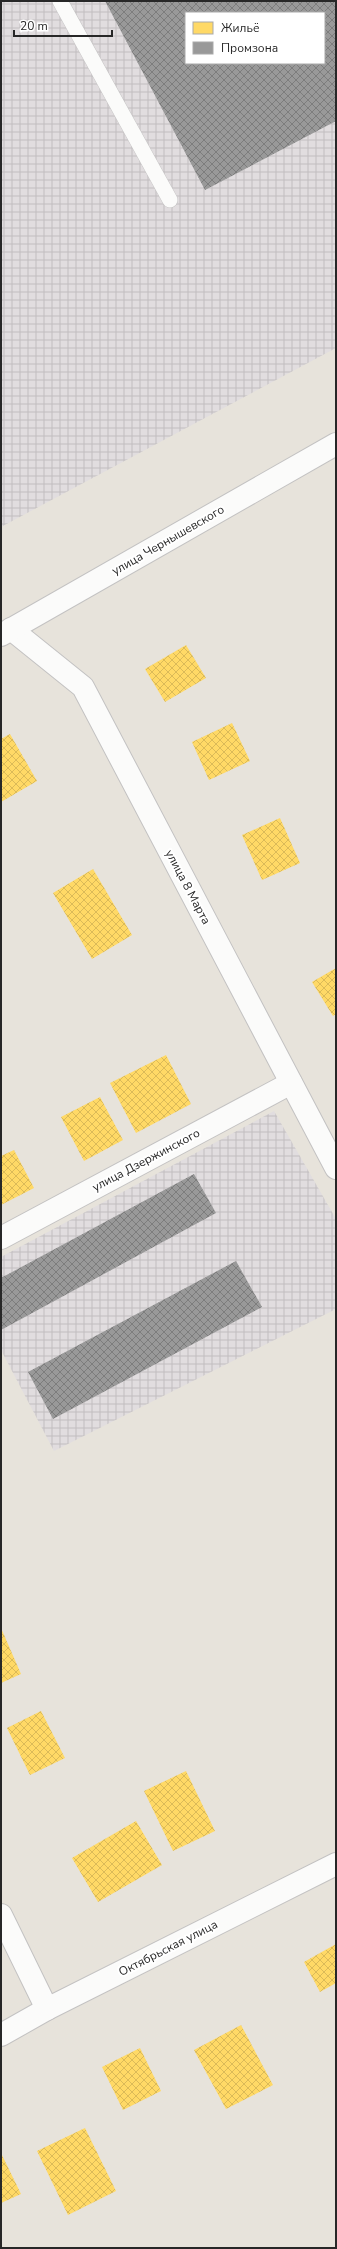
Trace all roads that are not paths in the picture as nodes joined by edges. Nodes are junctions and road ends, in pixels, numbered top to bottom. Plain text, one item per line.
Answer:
1 (60, 1) edge
2 (170, 200) dead end
3 (336, 444) edge
4 (6, 632) edge
5 (291, 1083) junction
6 (336, 1168) edge
7 (1, 1238) edge
8 (336, 1864) edge
9 (1, 1915) edge
10 (46, 2009) junction
11 (1, 2036) edge

1 - 2 lane
3 - 4 street, улица Чернышевского
4 - 5 street, улица 8 Марта
5 - 6 street, улица 8 Марта
5 - 7 street, улица Дзержинского
8 - 10 street, Октябрьская улица
9 - 10 street
10 - 11 street, Октябрьская улица

